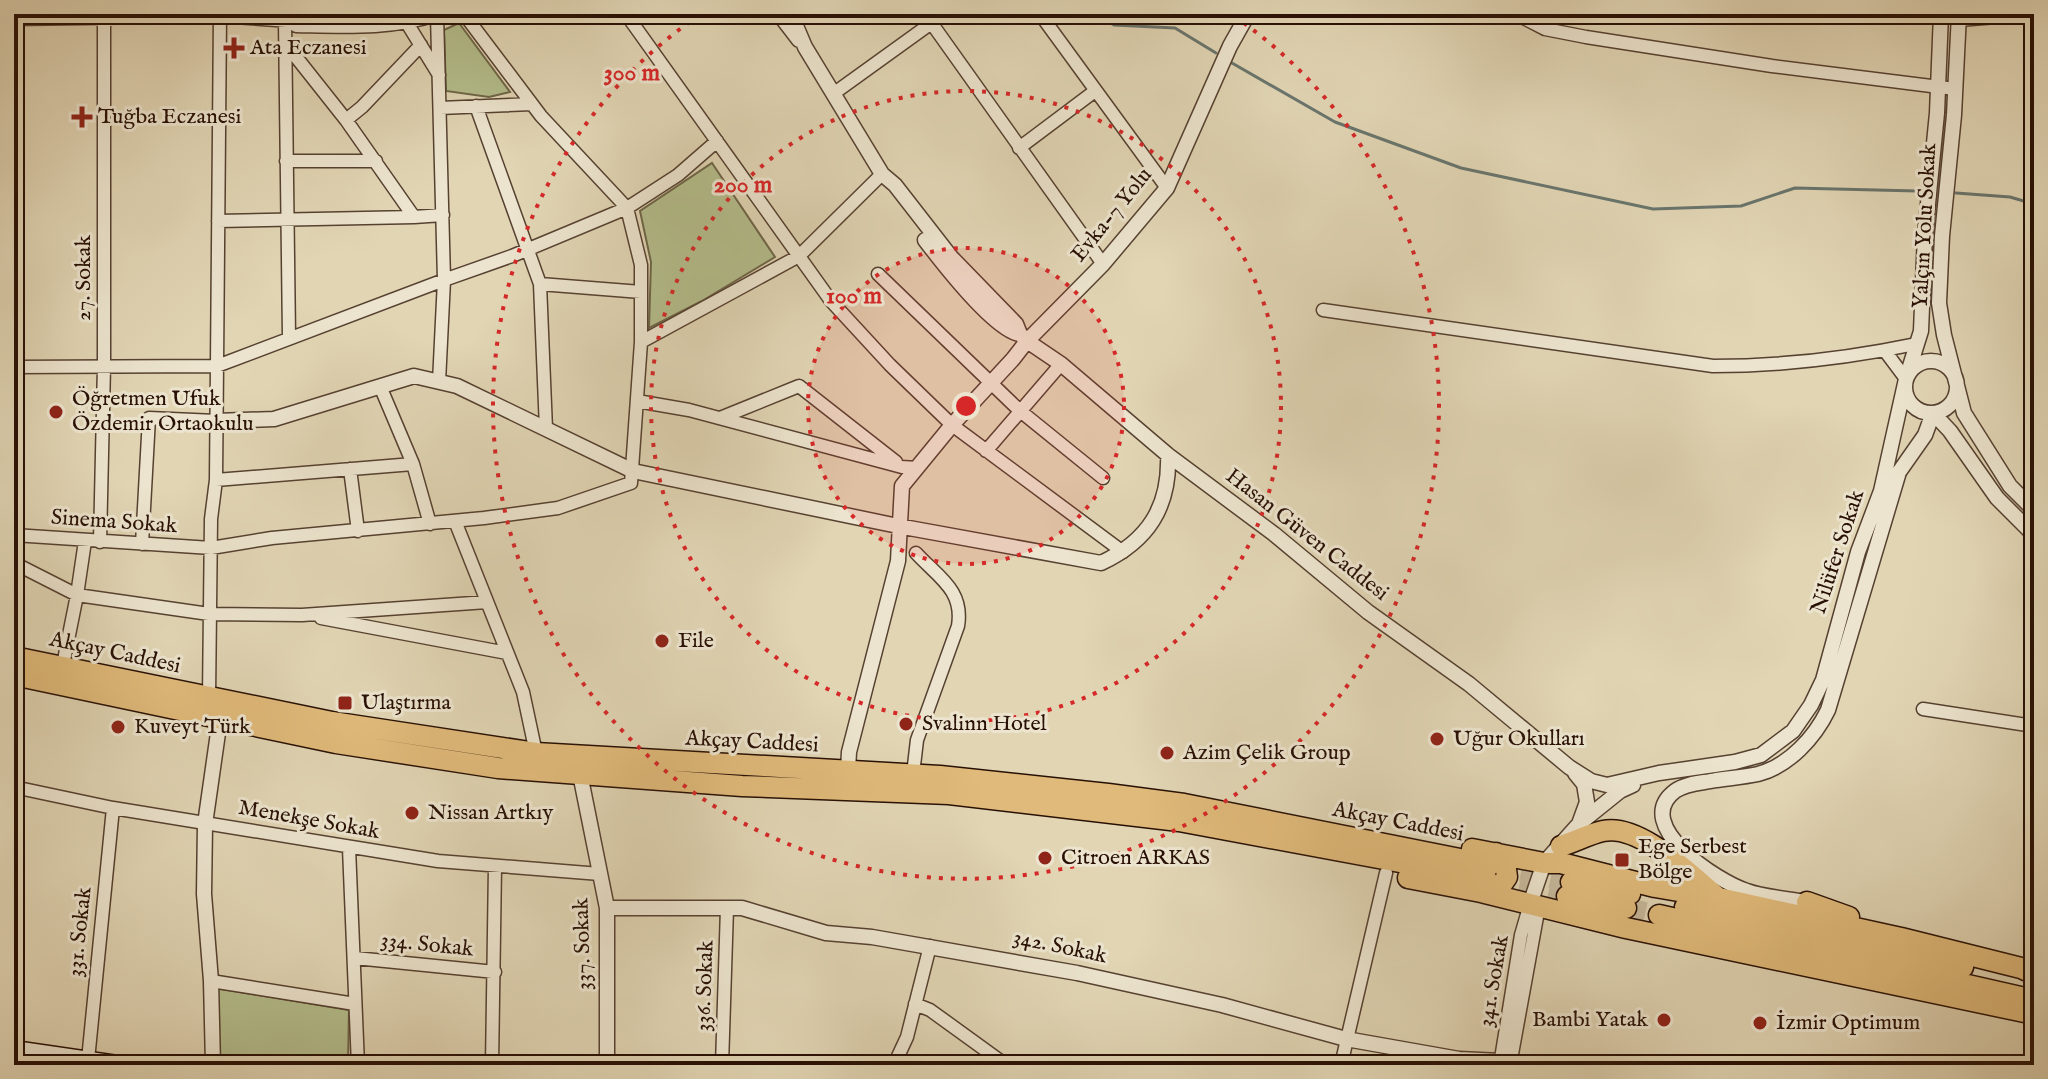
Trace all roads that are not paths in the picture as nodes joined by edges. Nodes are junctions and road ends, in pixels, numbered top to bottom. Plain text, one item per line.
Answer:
1 (389, 14) edge
2 (438, 14) edge
3 (464, 14) edge
4 (626, 14) edge
5 (779, 14) edge
6 (791, 14) edge
7 (944, 14) edge
8 (1040, 14) edge
9 (1248, 14) edge
10 (1516, 14) edge
11 (1941, 14) edge
12 (2034, 14) edge
13 (220, 15) edge
14 (340, 15) edge
15 (104, 16) edge
16 (1959, 17) edge
17 (14, 19) edge
18 (928, 19) edge
19 (288, 21) junction
20 (407, 23) junction
21 (285, 43) junction
22 (421, 45) junction
23 (805, 47) junction
24 (439, 76) junction
25 (1938, 88) junction
26 (1955, 89) junction
27 (1095, 91) junction
28 (833, 94) junction
29 (532, 104) junction
30 (476, 106) junction
31 (440, 108) junction
32 (346, 120) junction
33 (717, 141) junction
34 (1019, 148) junction
35 (286, 161) junction
36 (376, 161) junction
37 (884, 177) junction
38 (1167, 188) junction
39 (627, 208) junction
40 (443, 215) junction
41 (414, 217) junction
42 (288, 219) junction
43 (218, 221) junction
44 (528, 250) junction
45 (799, 256) junction
46 (1103, 264) junction
47 (878, 274) dead end
48 (444, 280) junction
49 (540, 284) junction
50 (641, 292) junction
51 (1323, 310) dead end
52 (289, 337) junction
53 (1023, 337) junction
54 (641, 342) junction
55 (1916, 344) junction
56 (1885, 351) junction
57 (1061, 364) junction
58 (104, 366) junction
59 (217, 366) junction
60 (14, 367) edge
61 (1906, 379) junction
62 (439, 382) junction
63 (1956, 382) junction
64 (990, 383) junction
65 (380, 386) junction
66 (637, 401) junction
67 (1019, 410) junction
68 (1933, 413) junction
69 (719, 418) junction
70 (216, 421) junction
71 (952, 425) junction
72 (546, 429) junction
73 (986, 451) junction
74 (1168, 455) junction
75 (413, 464) junction
76 (902, 467) junction
77 (917, 468) junction
78 (350, 469) junction
79 (633, 471) junction
80 (1103, 478) dead end
81 (216, 480) junction
82 (2034, 510) edge
83 (455, 521) junction
84 (430, 524) junction
85 (898, 526) junction
86 (358, 531) junction
87 (14, 535) edge
88 (2034, 535) edge
89 (85, 541) junction
90 (100, 542) junction
91 (142, 544) junction
92 (211, 548) junction
93 (1123, 552) junction
94 (916, 553) dead end
95 (14, 563) edge
96 (77, 595) junction
97 (487, 602) junction
98 (209, 614) junction
99 (302, 615) junction
100 (14, 649) edge
101 (507, 653) junction
102 (14, 657) edge
103 (64, 660) junction
104 (14, 675) edge
105 (14, 686) edge
106 (117, 687) junction
107 (209, 697) junction
108 (1923, 709) dead end
109 (220, 719) junction
110 (2034, 726) edge
111 (536, 753) junction
112 (1569, 767) junction
113 (848, 770) junction
114 (1659, 773) junction
115 (580, 774) junction
116 (913, 774) junction
117 (14, 787) edge
118 (113, 808) junction
119 (1182, 812) junction
120 (205, 824) junction
121 (1579, 824) junction
122 (1561, 846) junction
123 (349, 848) junction
124 (1544, 863) junction
125 (495, 866) junction
126 (1488, 872) junction
127 (1386, 873) junction
128 (600, 874) junction
129 (1569, 889) tunnel mouth
130 (1719, 898) junction
131 (1628, 901) tunnel mouth
132 (1807, 902) joint
133 (1534, 905) junction
134 (607, 908) junction
135 (727, 908) junction
136 (1901, 938) junction
137 (930, 946) junction
138 (355, 958) junction
139 (495, 972) junction
140 (2034, 974) edge
141 (211, 981) junction
142 (2034, 981) edge
143 (2034, 1000) edge
144 (355, 1004) junction
145 (915, 1004) junction
146 (2034, 1014) edge
147 (1346, 1039) junction
148 (14, 1049) edge
149 (88, 1060) junction
150 (1504, 1064) edge
151 (119, 1065) edge
152 (213, 1065) edge
153 (358, 1065) edge
154 (492, 1065) edge
155 (607, 1065) edge
156 (722, 1065) edge
157 (894, 1065) edge
158 (1006, 1065) edge
159 (1341, 1065) edge

1 - 14 street
2 - 20 street
2 - 24 street
3 - 29 street
4 - 33 street
5 - 23 street, Hasan Güven Caddesi
6 - 23 street, Hasan Güven Caddesi
7 - 18 street
8 - 27 street
9 - 38 street, Evka-7 Yolu
10 - 25 street
11 - 25 street, Yalçın Yolu Sokak
12 - 16 street
13 - 15 street
13 - 19 street
13 - 43 street
14 - 19 street
15 - 17 street
15 - 58 street, 27. Sokak
16 - 26 street, Yalçın Yolu Sokak
18 - 28 street
18 - 34 street
19 - 20 street
19 - 21 street
20 - 22 street
21 - 32 street
21 - 35 street
22 - 24 street
22 - 32 street
23 - 28 street, Hasan Güven Caddesi
24 - 31 street
25 - 26 street
25 - 55 street, Yalçın Yolu Sokak
26 - 63 street, Yalçın Yolu Sokak
27 - 34 street
27 - 38 street
28 - 37 street, Hasan Güven Caddesi
29 - 30 street
29 - 39 street
30 - 31 street
30 - 44 street
31 - 40 street
32 - 36 street
33 - 39 street
33 - 45 street
34 - 46 street
35 - 36 street
35 - 42 street
36 - 41 street
37 - 45 street
37 - 53 street, Hasan Güven Caddesi
38 - 46 street, Evka-7 Yolu
39 - 44 street
39 - 50 street
40 - 41 street
40 - 48 street
41 - 42 street
42 - 43 street
42 - 52 street
43 - 59 street
44 - 48 street
44 - 49 street
45 - 54 street
45 - 71 street
46 - 53 street, Evka-7 Yolu
47 - 64 street
48 - 52 street
48 - 62 street
49 - 50 street
49 - 72 street
50 - 54 street
51 - 56 street
52 - 59 street
53 - 57 street, Hasan Güven Caddesi
53 - 64 street, Evka-7 Yolu
54 - 66 street
55 - 56 street
55 - 61 street, Yalçın Yolu Sokak
56 - 61 street
57 - 67 street
57 - 74 street, Hasan Güven Caddesi
58 - 59 street
58 - 60 street
58 - 90 street, 27. Sokak
59 - 70 street
61 - 63 street
61 - 68 street
61 - 114 street, Nilüfer Sokak
62 - 65 street
62 - 72 street
63 - 68 street
63 - 82 street, Yalçın Yolu Sokak
64 - 67 street
64 - 71 street, Evka-7 Yolu
65 - 70 street
65 - 75 street
66 - 69 street
66 - 79 street
67 - 73 street
67 - 80 street
68 - 88 street
68 - 132 street, Nilüfer Sokak
69 - 76 street
69 - 76 street
70 - 81 street
70 - 91 street
71 - 73 street
71 - 77 street, Evka-7 Yolu
72 - 79 street
73 - 93 street
74 - 93 street
74 - 112 street, Hasan Güven Caddesi
75 - 78 street
75 - 84 street
76 - 77 street
77 - 85 street, Evka-7 Yolu
78 - 81 street
78 - 86 street
79 - 83 street, Sinema Sokak
79 - 85 street
81 - 92 street
83 - 84 street, Sinema Sokak
83 - 97 street
84 - 86 street, Sinema Sokak
85 - 93 street
85 - 113 street
86 - 92 street, Sinema Sokak
87 - 89 street, Sinema Sokak
89 - 90 street, Sinema Sokak
89 - 96 street
90 - 91 street, Sinema Sokak
91 - 92 street, Sinema Sokak
92 - 98 street
94 - 116 street
95 - 96 street
96 - 98 street
96 - 103 street
97 - 99 street
97 - 101 street
98 - 99 street
98 - 107 street
99 - 101 street
100 - 103 highway
101 - 111 street
102 - 106 highway, Akçay Caddesi
103 - 106 highway
104 - 106 highway, Akçay Caddesi
105 - 106 highway
106 - 107 highway, Akçay Caddesi
106 - 109 highway, Akçay Caddesi
107 - 111 highway, Akçay Caddesi
108 - 110 street
109 - 115 highway, Akçay Caddesi
109 - 120 street
111 - 113 highway, Akçay Caddesi
112 - 114 street
112 - 121 street
113 - 116 highway, Akçay Caddesi
114 - 121 street
115 - 119 highway, Akçay Caddesi
115 - 128 street, 337. Sokak
116 - 119 highway, Akçay Caddesi
117 - 118 street, Menekşe Sokak
118 - 120 street, Menekşe Sokak
118 - 149 street, 331. Sokak
119 - 126 highway, Akçay Caddesi
119 - 126 highway
119 - 127 highway
120 - 123 street, Menekşe Sokak
120 - 141 street
121 - 122 street
122 - 124 street
122 - 130 highway
123 - 125 street, Menekşe Sokak
123 - 138 street
124 - 126 highway
124 - 130 highway
124 - 133 street
125 - 128 street, Menekşe Sokak
125 - 139 street
126 - 127 highway
126 - 133 highway
127 - 147 street
128 - 134 street, 337. Sokak
129 - 131 highway
130 - 136 highway
132 - 136 highway
133 - 146 highway
133 - 150 street, 341. Sokak
134 - 135 street, 342. Sokak
134 - 155 street, 337. Sokak
135 - 137 street, 342. Sokak
135 - 156 street, 336. Sokak
136 - 140 highway
137 - 145 street
137 - 147 street, 342. Sokak
138 - 139 street, 334. Sokak
138 - 144 street
139 - 154 street
141 - 144 street
141 - 152 street
142 - 143 highway
144 - 153 street
145 - 157 street
145 - 158 street
147 - 150 street, 342. Sokak
147 - 159 street
148 - 149 main road
149 - 151 main road

